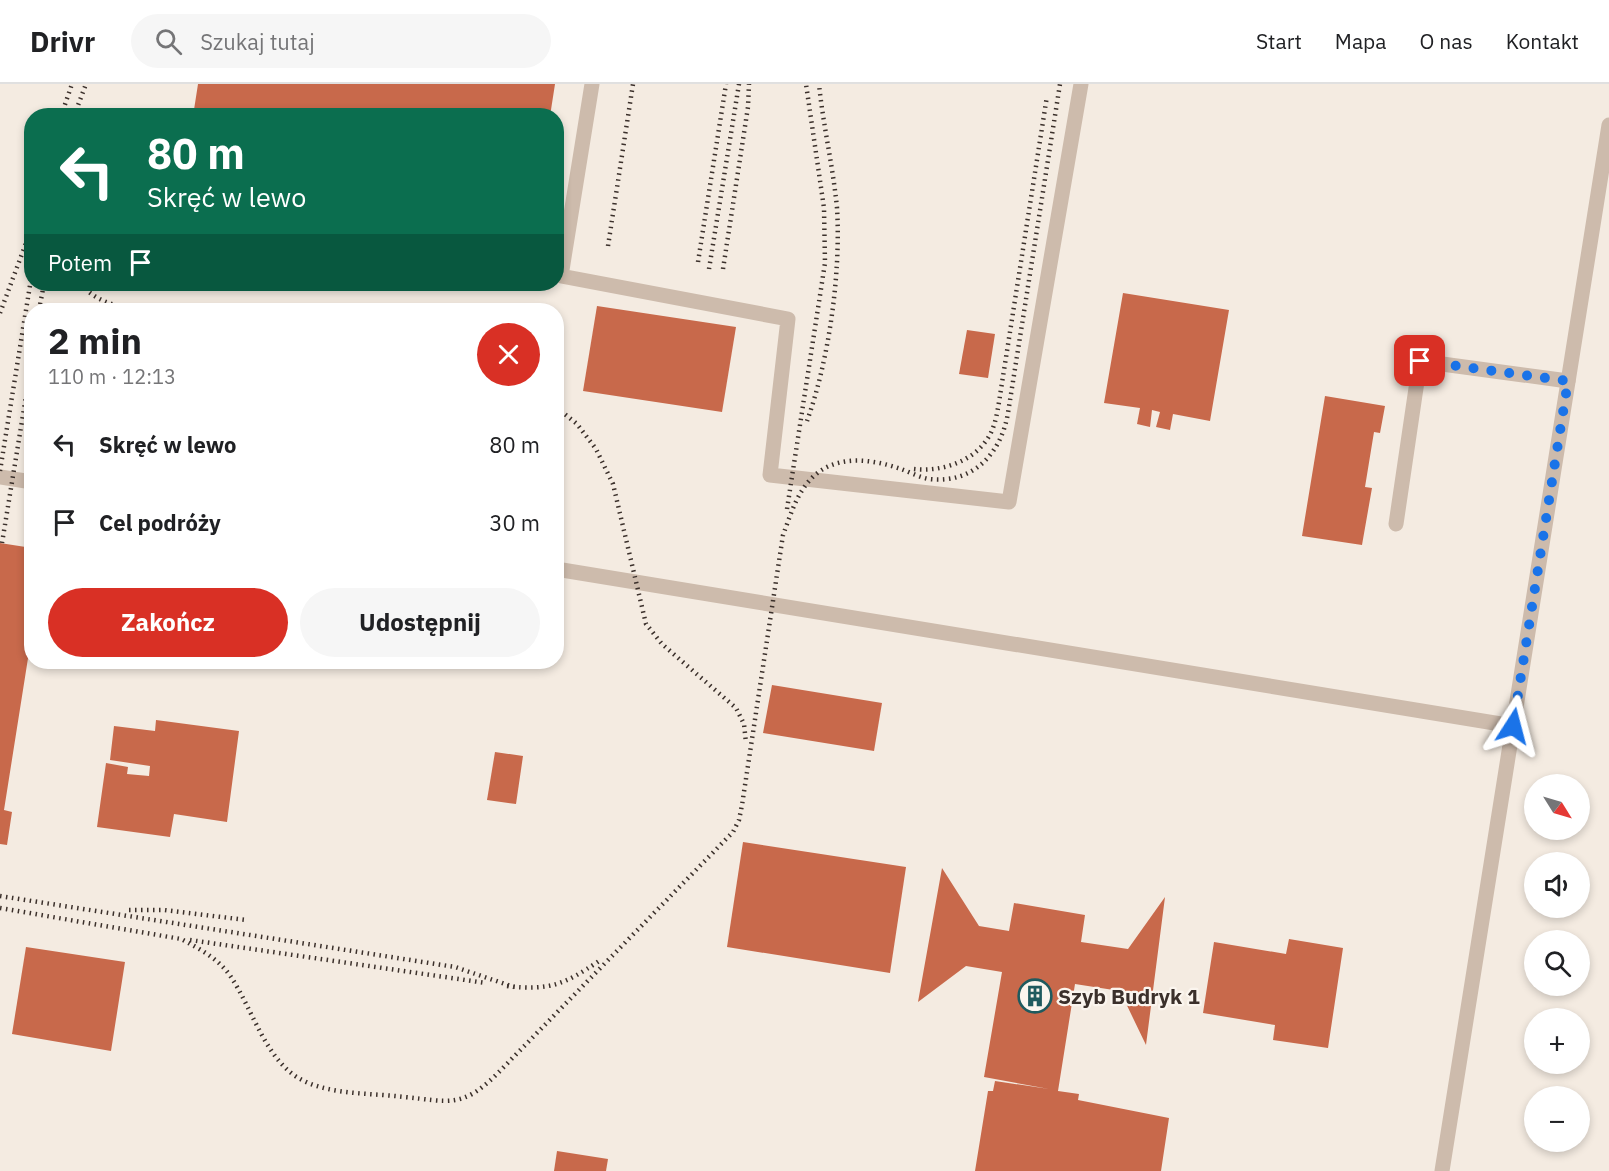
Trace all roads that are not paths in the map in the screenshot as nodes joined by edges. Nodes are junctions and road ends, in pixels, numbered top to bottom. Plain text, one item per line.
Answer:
1 (592, 84) edge
2 (1081, 84) edge
3 (1609, 125) edge
4 (564, 257) edge
5 (564, 277) edge
6 (1568, 381) junction
7 (0, 477) edge
8 (24, 481) edge
9 (1396, 524) dead end
10 (564, 570) edge
11 (1513, 726) junction
12 (1442, 1171) edge

1 - 4 lane
2 - 5 lane
3 - 6 lane
6 - 9 lane
6 - 11 lane
7 - 8 lane
10 - 11 lane
11 - 12 lane

